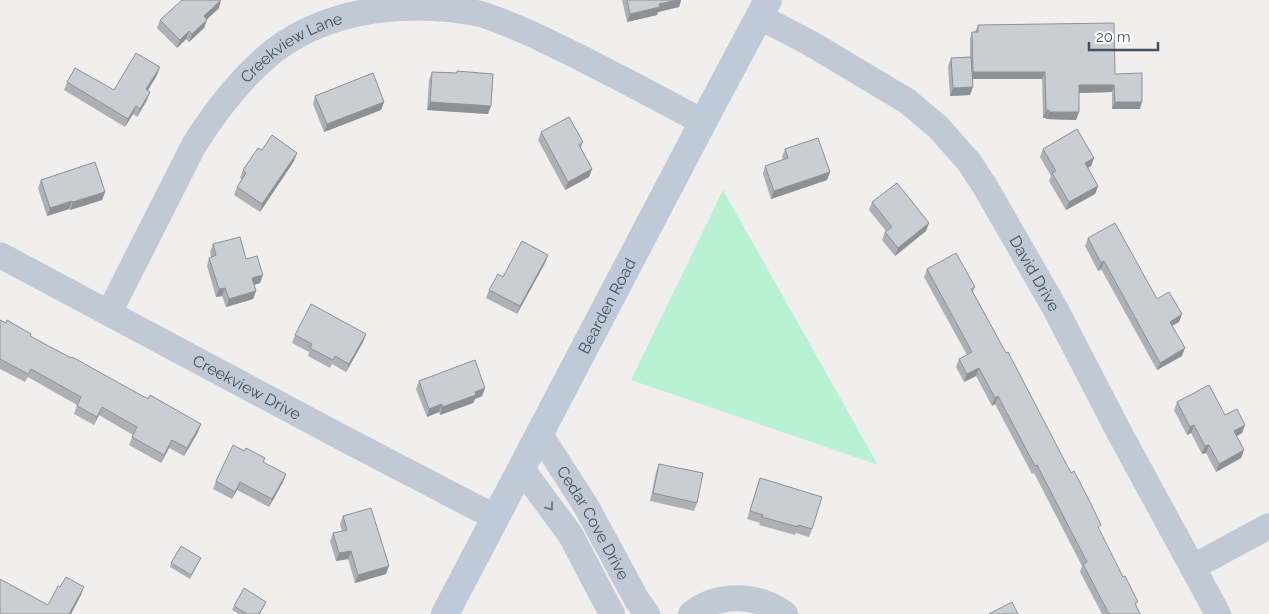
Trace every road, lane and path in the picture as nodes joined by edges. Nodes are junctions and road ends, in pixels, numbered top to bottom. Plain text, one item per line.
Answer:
1 (764, 8) edge
2 (703, 122) junction
3 (0, 255) edge
4 (109, 313) junction
5 (539, 433) junction
6 (520, 468) junction
7 (497, 516) junction
8 (1269, 526) edge
9 (1193, 567) junction
10 (445, 614) edge
11 (612, 614) edge
12 (646, 614) edge
13 (691, 614) edge
14 (785, 614) edge
15 (1218, 614) edge

1 - 2 street, Bearden Road
1 - 9 street, David Drive
2 - 4 street, Creekview Lane
2 - 5 street, Bearden Road
3 - 4 street, Creekview Drive
4 - 7 street, Creekview Drive
5 - 6 street, Bearden Road
5 - 12 street, Cedar Cove Drive
6 - 7 street, Bearden Road
6 -> 11 street, Cedar Cove Drive
7 - 10 street, Bearden Road
8 - 9 street
9 - 15 street, David Drive
13 - 14 street

